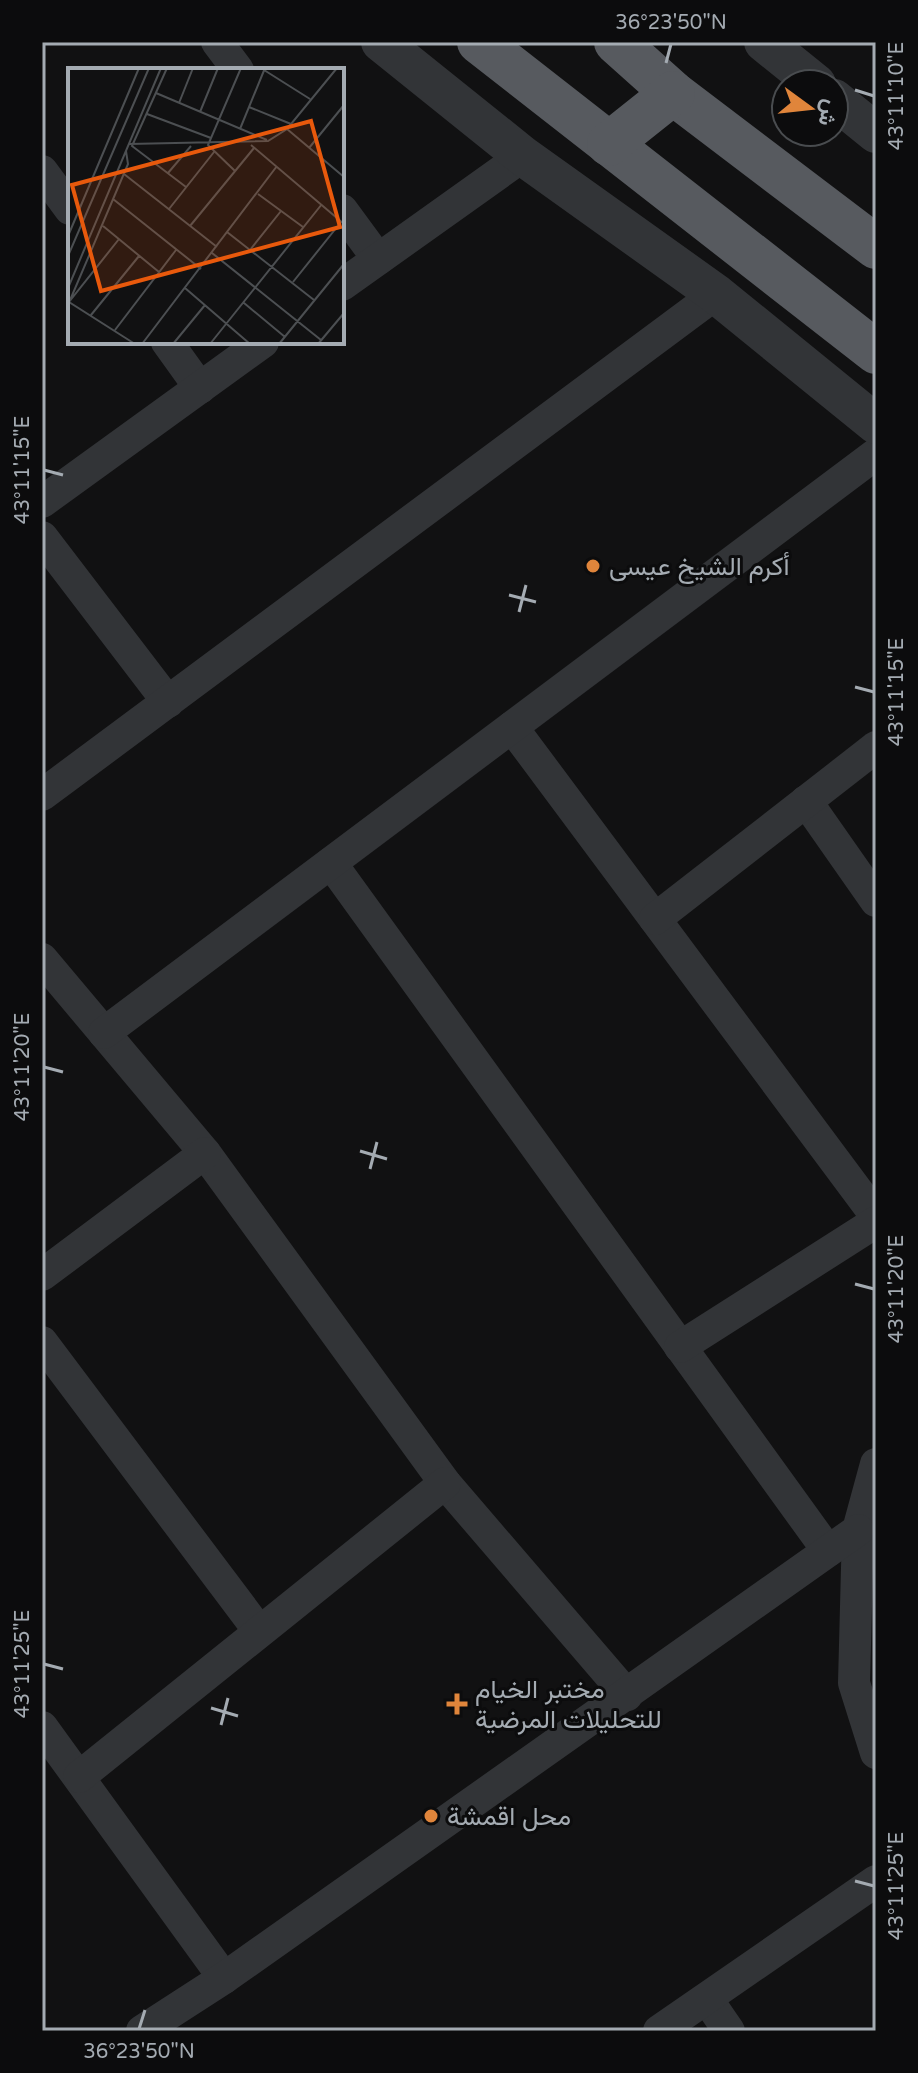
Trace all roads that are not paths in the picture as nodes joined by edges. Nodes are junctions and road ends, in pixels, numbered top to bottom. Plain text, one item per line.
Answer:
1 (217, 42) edge
2 (381, 42) edge
3 (479, 42) edge
4 (616, 42) edge
5 (764, 42) edge
6 (236, 68) edge
7 (796, 68) edge
8 (673, 93) junction
9 (850, 112) edge
10 (876, 133) edge
11 (609, 144) junction
12 (523, 156) junction
13 (42, 171) edge
14 (68, 206) edge
15 (344, 213) edge
16 (876, 247) edge
17 (378, 259) junction
18 (344, 284) edge
19 (716, 294) junction
20 (168, 344) edge
21 (260, 344) edge
22 (876, 352) edge
23 (200, 388) junction
24 (876, 424) edge
25 (876, 454) edge
26 (42, 502) edge
27 (42, 537) edge
28 (168, 702) junction
29 (512, 727) junction
30 (876, 747) edge
31 (42, 795) edge
32 (806, 801) junction
33 (331, 863) junction
34 (876, 901) edge
35 (655, 919) junction
36 (42, 959) edge
37 (53, 992) edge
38 (104, 1033) junction
39 (205, 1153) junction
40 (876, 1216) edge
41 (876, 1222) edge
42 (42, 1275) edge
43 (42, 1342) edge
44 (680, 1347) junction
45 (876, 1464) edge
46 (445, 1483) junction
47 (858, 1530) junction
48 (828, 1551) junction
49 (259, 1631) junction
50 (876, 1655) edge
51 (854, 1683) junction
52 (627, 1695) junction
53 (42, 1727) edge
54 (876, 1753) edge
55 (79, 1777) junction
56 (876, 1881) edge
57 (224, 1978) junction
58 (707, 1999) junction
59 (142, 2031) edge
60 (659, 2031) edge
61 (729, 2031) edge

1 - 6 street
2 - 12 street
3 - 11 highway
4 - 8 highway
5 - 7 street
8 - 11 highway
8 - 16 highway
9 - 10 street
11 - 22 highway
12 - 17 street
12 - 19 street
13 - 14 street
15 - 17 street
17 - 18 street
19 - 24 street
19 - 28 street
20 - 23 street
21 - 23 street
23 - 26 street
25 - 29 street
27 - 28 street
28 - 31 street
29 - 33 street
29 - 35 street
30 - 32 street
32 - 34 street
32 - 35 street
33 - 38 street
33 - 44 street
35 - 40 street
36 - 37 street
37 - 38 street
38 - 39 street
39 - 42 street
39 - 46 street
41 - 44 street
43 - 49 street
44 - 48 street
45 - 47 street
46 - 49 street
46 - 52 street
47 - 48 street
47 - 51 street
48 - 52 street
49 - 55 street
50 - 51 street
51 - 54 street
52 - 57 street
53 - 55 street
55 - 57 street
56 - 58 street
57 - 59 street
58 - 60 street
58 - 61 street

